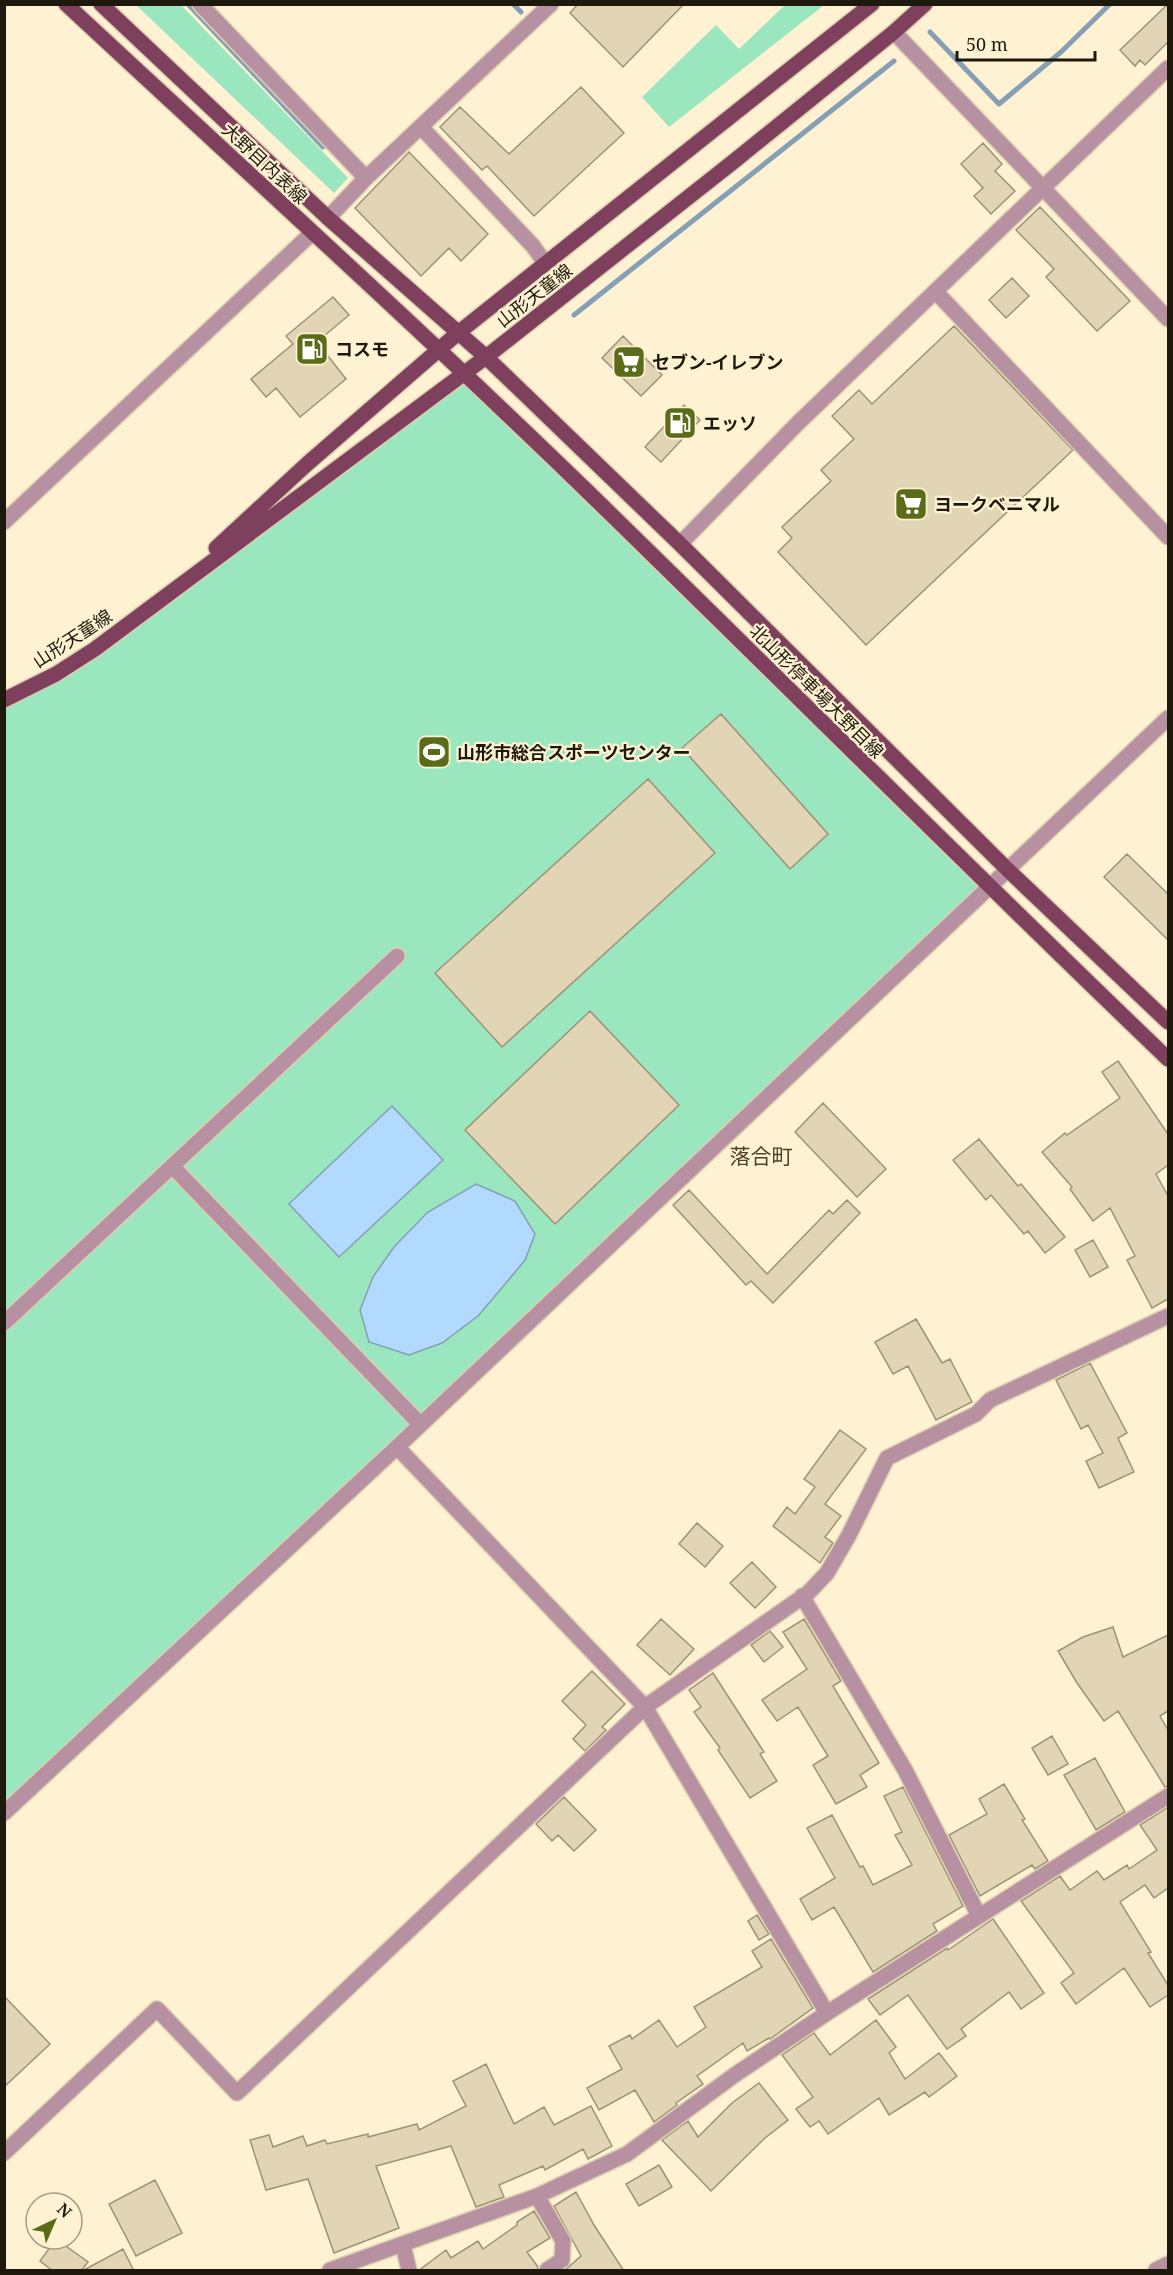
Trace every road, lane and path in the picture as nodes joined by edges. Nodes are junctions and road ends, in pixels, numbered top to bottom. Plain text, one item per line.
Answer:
1 (66, 4) edge
2 (100, 4) edge
3 (200, 4) edge
4 (551, 4) edge
5 (872, 4) edge
6 (925, 4) edge
7 (894, 32) junction
8 (1168, 68) edge
9 (421, 128) junction
10 (366, 178) junction
11 (1044, 186) junction
12 (328, 218) junction
13 (312, 233) junction
14 (545, 263) junction
15 (936, 292) junction
16 (1168, 319) edge
17 (458, 333) junction
18 (439, 350) junction
19 (486, 357) junction
20 (463, 374) junction
21 (4, 522) edge
22 (1168, 537) edge
23 (680, 544) junction
24 (157, 602) junction
25 (4, 700) edge
26 (1168, 718) edge
27 (1007, 869) junction
28 (988, 887) junction
29 (397, 956) dead end
30 (1168, 1022) edge
31 (1168, 1059) edge
32 (172, 1166) junction
33 (1168, 1316) edge
34 (4, 1323) edge
35 (420, 1424) junction
36 (397, 1447) junction
37 (802, 1596) junction
38 (645, 1707) junction
39 (1168, 1796) edge
40 (4, 1813) edge
41 (979, 1916) junction
42 (828, 2013) junction
43 (4, 2153) edge
44 (537, 2196) junction
45 (403, 2245) junction
46 (1168, 2264) edge
47 (330, 2271) edge
48 (409, 2271) edge
49 (547, 2271) edge
50 (1156, 2271) edge

1 - 13 main road, 大野目内表線
2 - 12 main road, 大野目内表線
3 - 10 street
4 - 9 street
5 - 14 main road, 山形天童線
6 - 7 main road, 山形天童線
7 - 11 street
7 - 19 main road, 山形天童線
8 - 11 street
9 - 10 street
9 - 14 street
10 - 12 street
11 - 15 street
11 - 16 street
12 - 17 main road, 大野目内表線
13 - 18 main road, 大野目内表線
13 - 21 street
14 - 17 main road, 山形天童線
15 - 22 street
15 - 23 street
17 - 18 main road, 山形天童線
17 - 19 main road, 北山形停車場大野目線
18 - 20 main road, 北山形停車場大野目線
18 - 24 main road, 山形天童線
19 - 20 main road, 山形天童線
19 - 23 main road, 北山形停車場大野目線
20 - 24 main road, 山形天童線
20 - 28 main road, 北山形停車場大野目線
23 - 27 main road, 北山形停車場大野目線
24 - 25 main road, 山形天童線
26 - 27 street
27 - 28 street
27 - 30 main road, 北山形停車場大野目線
28 - 31 main road, 北山形停車場大野目線
28 - 35 street
29 - 32 street
32 - 34 street
32 - 35 street
33 - 37 street
35 - 36 street
36 - 38 street
36 - 40 street
37 - 38 street
37 - 41 street
38 - 42 street
38 - 43 street
39 - 41 street
41 - 42 street
42 - 44 street
44 - 45 street
44 - 49 street
45 - 47 street
45 - 48 street
46 - 50 street

